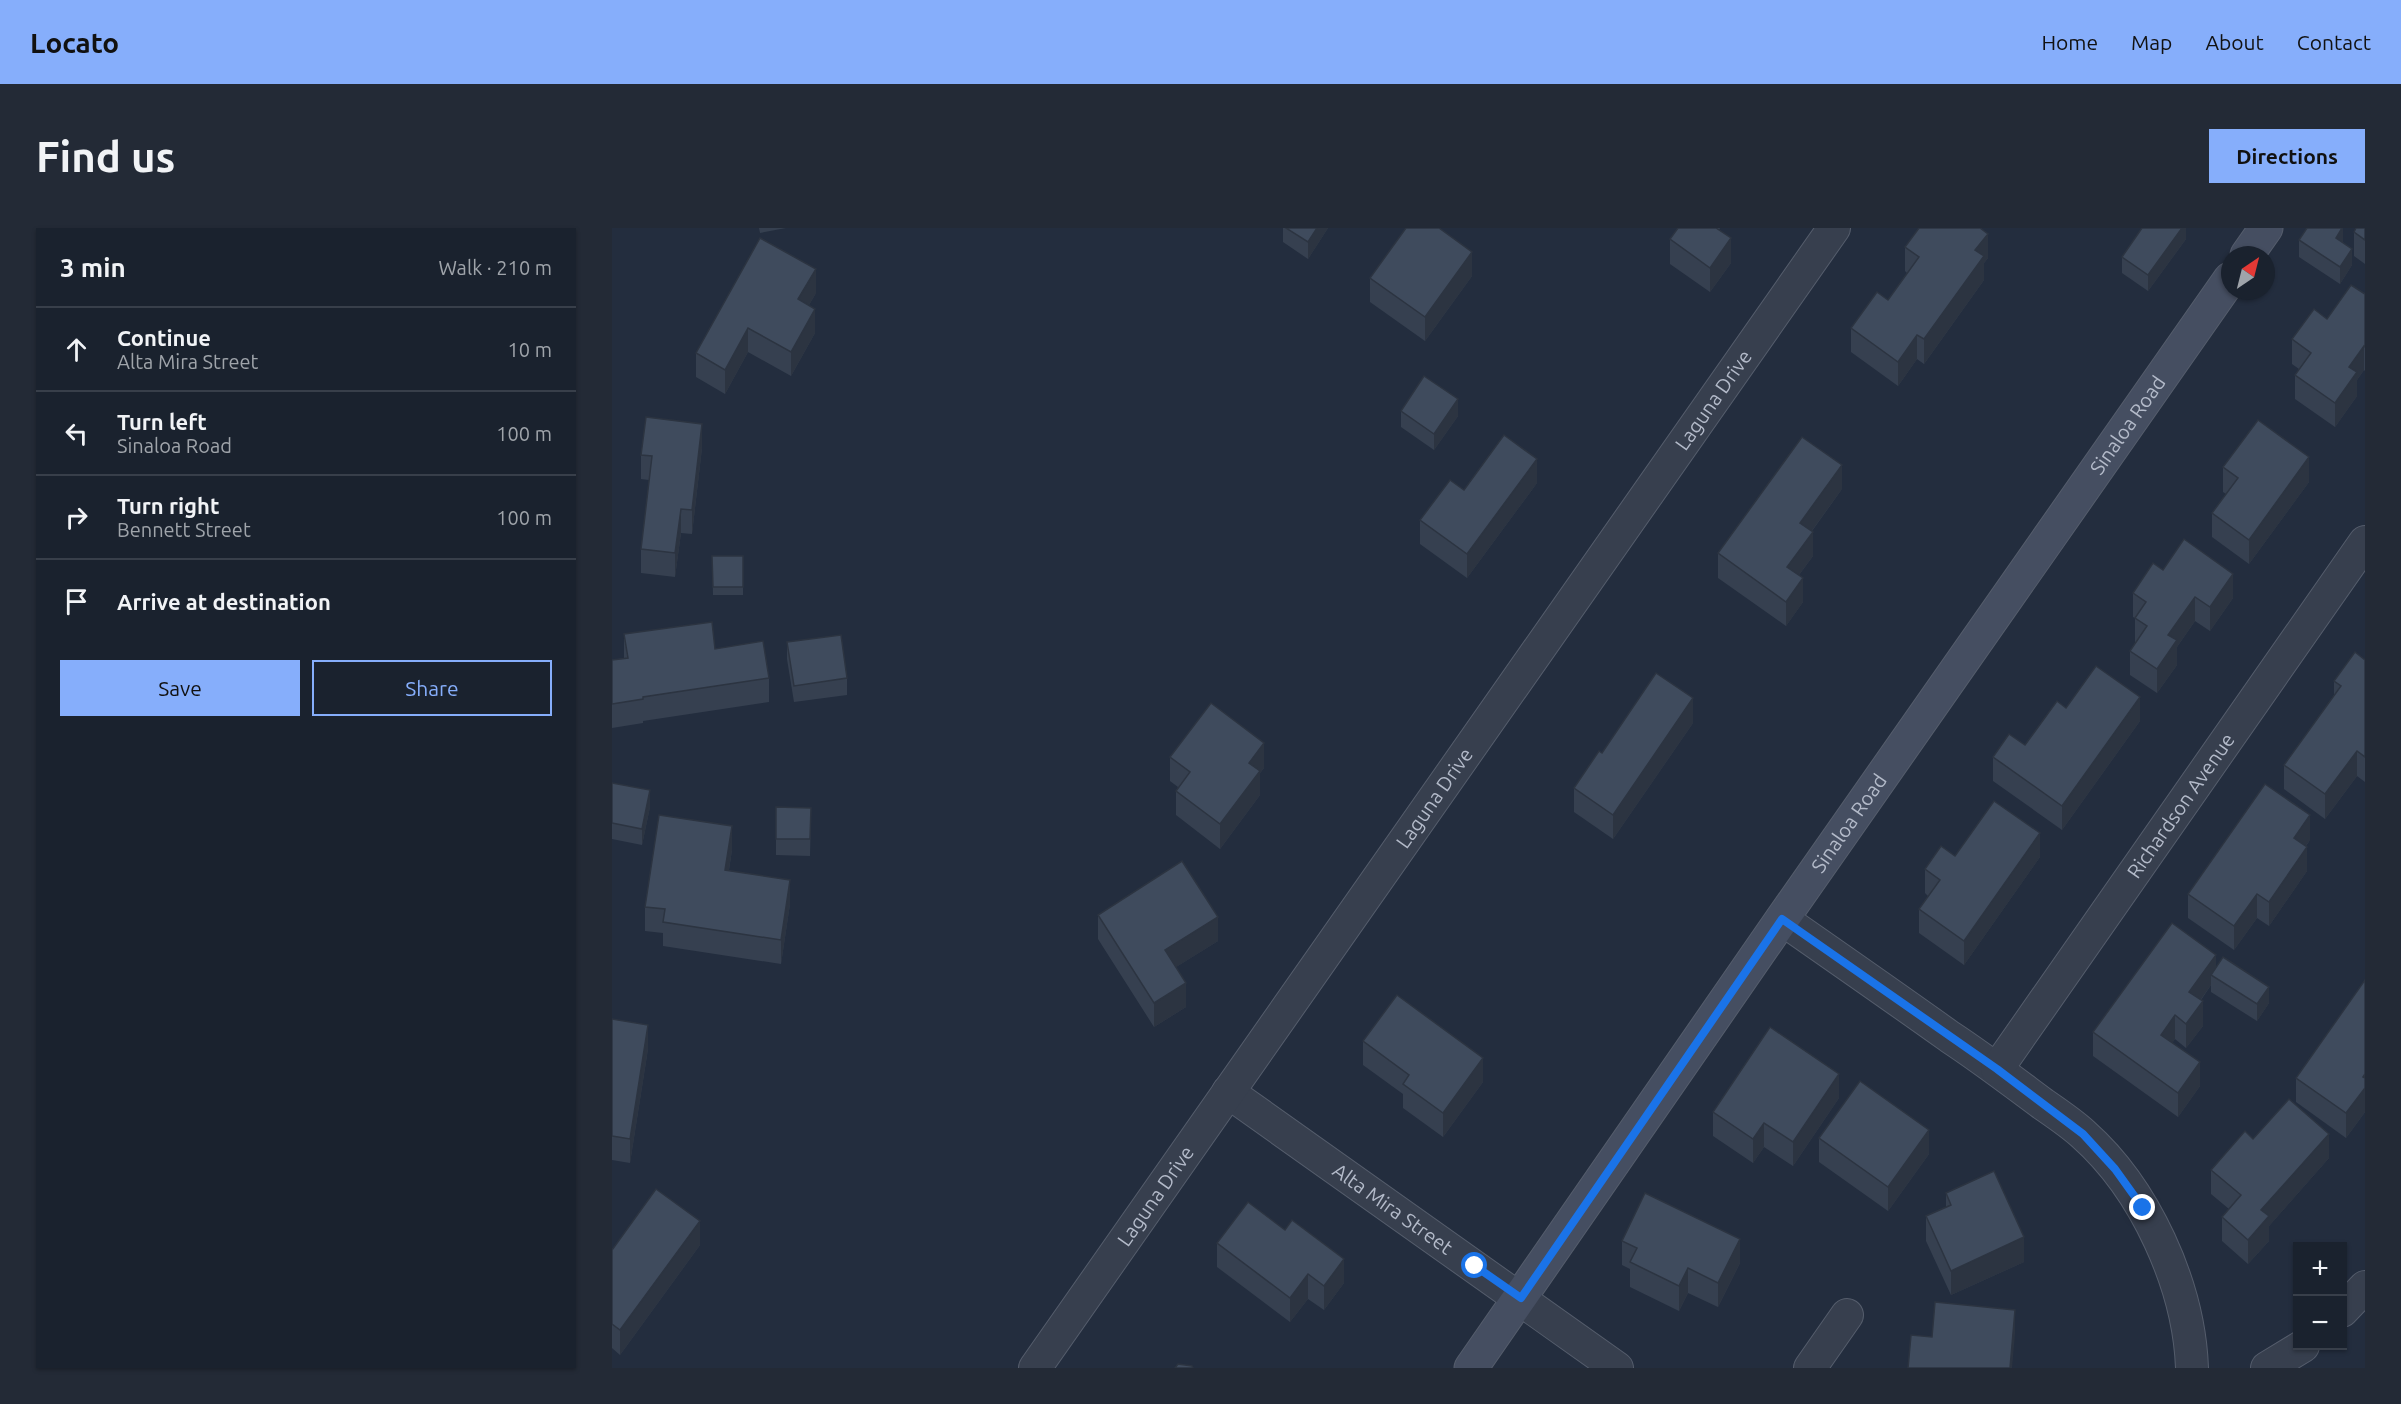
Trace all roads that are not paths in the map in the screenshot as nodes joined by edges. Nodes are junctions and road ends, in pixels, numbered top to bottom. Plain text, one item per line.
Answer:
1 (1834, 228) edge
2 (2266, 228) edge
3 (2253, 246) edge
4 (2221, 292) edge
5 (2365, 542) edge
6 (1782, 919) junction
7 (1997, 1069) junction
8 (1228, 1092) junction
9 (2365, 1287) edge
10 (1521, 1298) junction
11 (2347, 1307) edge
12 (1847, 1315) dead end
13 (2296, 1350) edge
14 (1035, 1368) edge
15 (1471, 1368) edge
16 (1617, 1368) edge
17 (1810, 1368) edge
18 (2192, 1368) edge
19 (2267, 1368) edge

1 - 8 street, Laguna Drive
2 - 3 street
4 - 6 street, Sinaloa Road
5 - 7 street, Richardson Avenue
6 - 7 street
6 - 10 street, Sinaloa Road
7 - 18 street
8 - 10 street, Alta Mira Street
8 - 14 street, Laguna Drive
9 - 11 street
10 - 15 street, Sinaloa Road
10 - 16 street, Alta Mira Street
12 - 17 street
13 - 19 street

